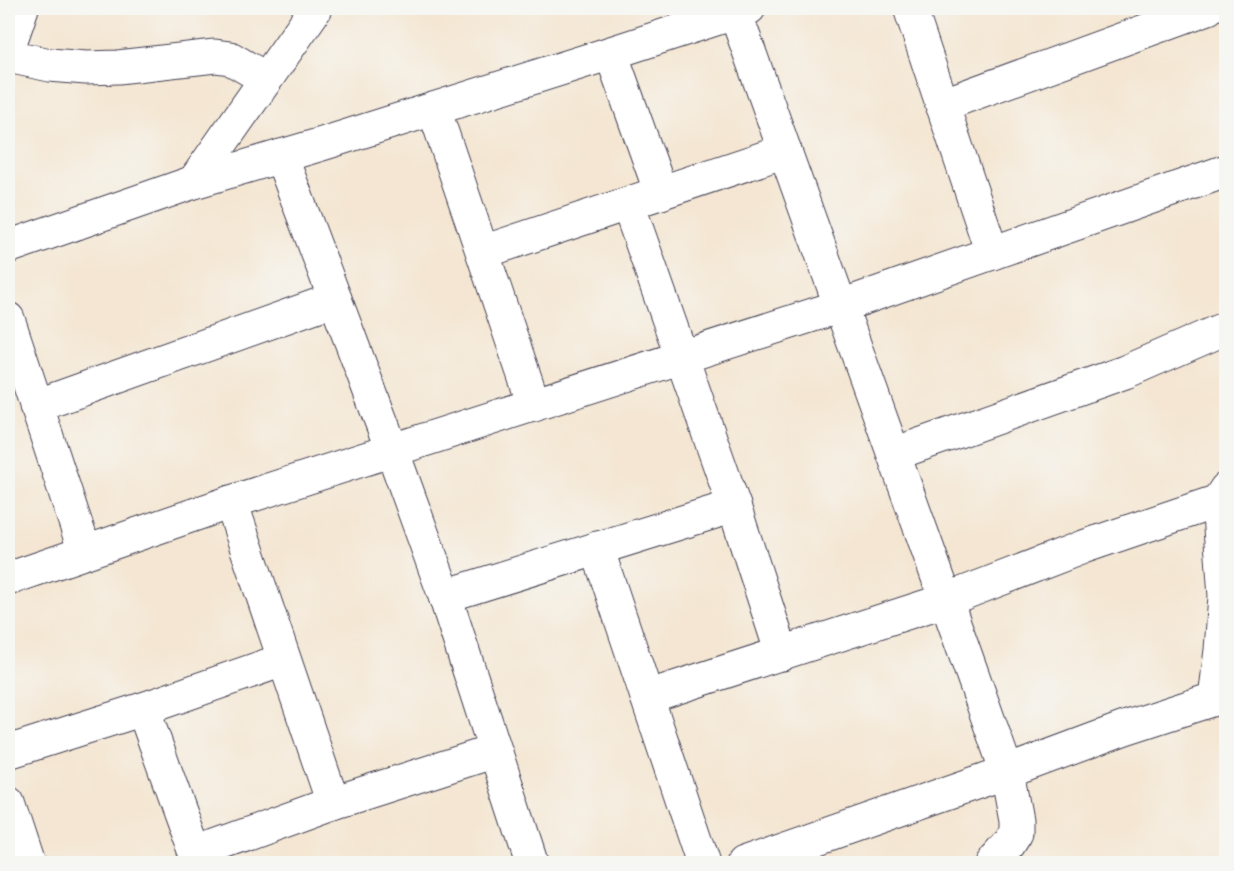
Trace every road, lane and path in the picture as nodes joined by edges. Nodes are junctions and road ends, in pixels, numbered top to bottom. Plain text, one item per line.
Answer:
1 (22, 8) edge
2 (316, 8) edge
3 (910, 8) edge
4 (1208, 8) edge
5 (739, 9) edge
6 (8, 49) edge
7 (611, 53) junction
8 (8, 56) edge
9 (266, 79) junction
10 (942, 105) junction
11 (434, 108) junction
12 (786, 151) junction
13 (281, 156) junction
14 (1227, 171) edge
15 (194, 182) junction
16 (661, 193) junction
17 (627, 204) junction
18 (8, 247) edge
19 (483, 252) junction
20 (992, 253) junction
21 (335, 299) junction
22 (841, 306) junction
23 (8, 319) edge
24 (1226, 328) edge
25 (682, 357) junction
26 (36, 405) junction
27 (534, 405) junction
28 (392, 450) junction
29 (894, 454) junction
30 (1222, 495) edge
31 (231, 502) junction
32 (734, 506) junction
33 (597, 549) junction
34 (86, 552) junction
35 (8, 579) edge
36 (445, 596) junction
37 (946, 600) junction
38 (783, 654) junction
39 (284, 660) junction
40 (647, 697) junction
41 (1221, 697) edge
42 (144, 709) junction
43 (495, 751) junction
44 (8, 752) edge
45 (1007, 772) junction
46 (8, 803) edge
47 (333, 803) junction
48 (197, 858) edge
49 (28, 864) edge
50 (532, 864) edge
51 (703, 864) edge
52 (743, 864) edge
53 (991, 864) edge

1 - 6 street
2 - 9 street
3 - 10 street
4 - 10 street
5 - 7 street
5 - 12 street
7 - 11 street
7 - 16 street
8 - 9 street
9 - 15 street
10 - 20 street
11 - 13 street
11 - 19 street
12 - 16 street
12 - 22 street
13 - 15 street
13 - 21 street
14 - 20 street
15 - 18 street
16 - 17 street
17 - 19 street
17 - 25 street
19 - 27 street
20 - 22 street
21 - 26 street
21 - 28 street
22 - 25 street
22 - 29 street
23 - 26 street
24 - 29 street
25 - 27 street
25 - 32 street
26 - 34 street
27 - 28 street
28 - 31 street
28 - 36 street
29 - 37 street
30 - 37 street
30 - 41 street
31 - 34 street
31 - 39 street
32 - 33 street
32 - 38 street
33 - 36 street
33 - 40 street
34 - 35 street
36 - 43 street
37 - 38 street
37 - 45 street
38 - 40 street
39 - 42 street
39 - 47 street
40 - 51 street
41 - 45 street
42 - 44 street
42 - 48 street
43 - 47 street
43 - 50 street
45 - 52 street
45 - 53 street
46 - 49 street
47 - 48 street

